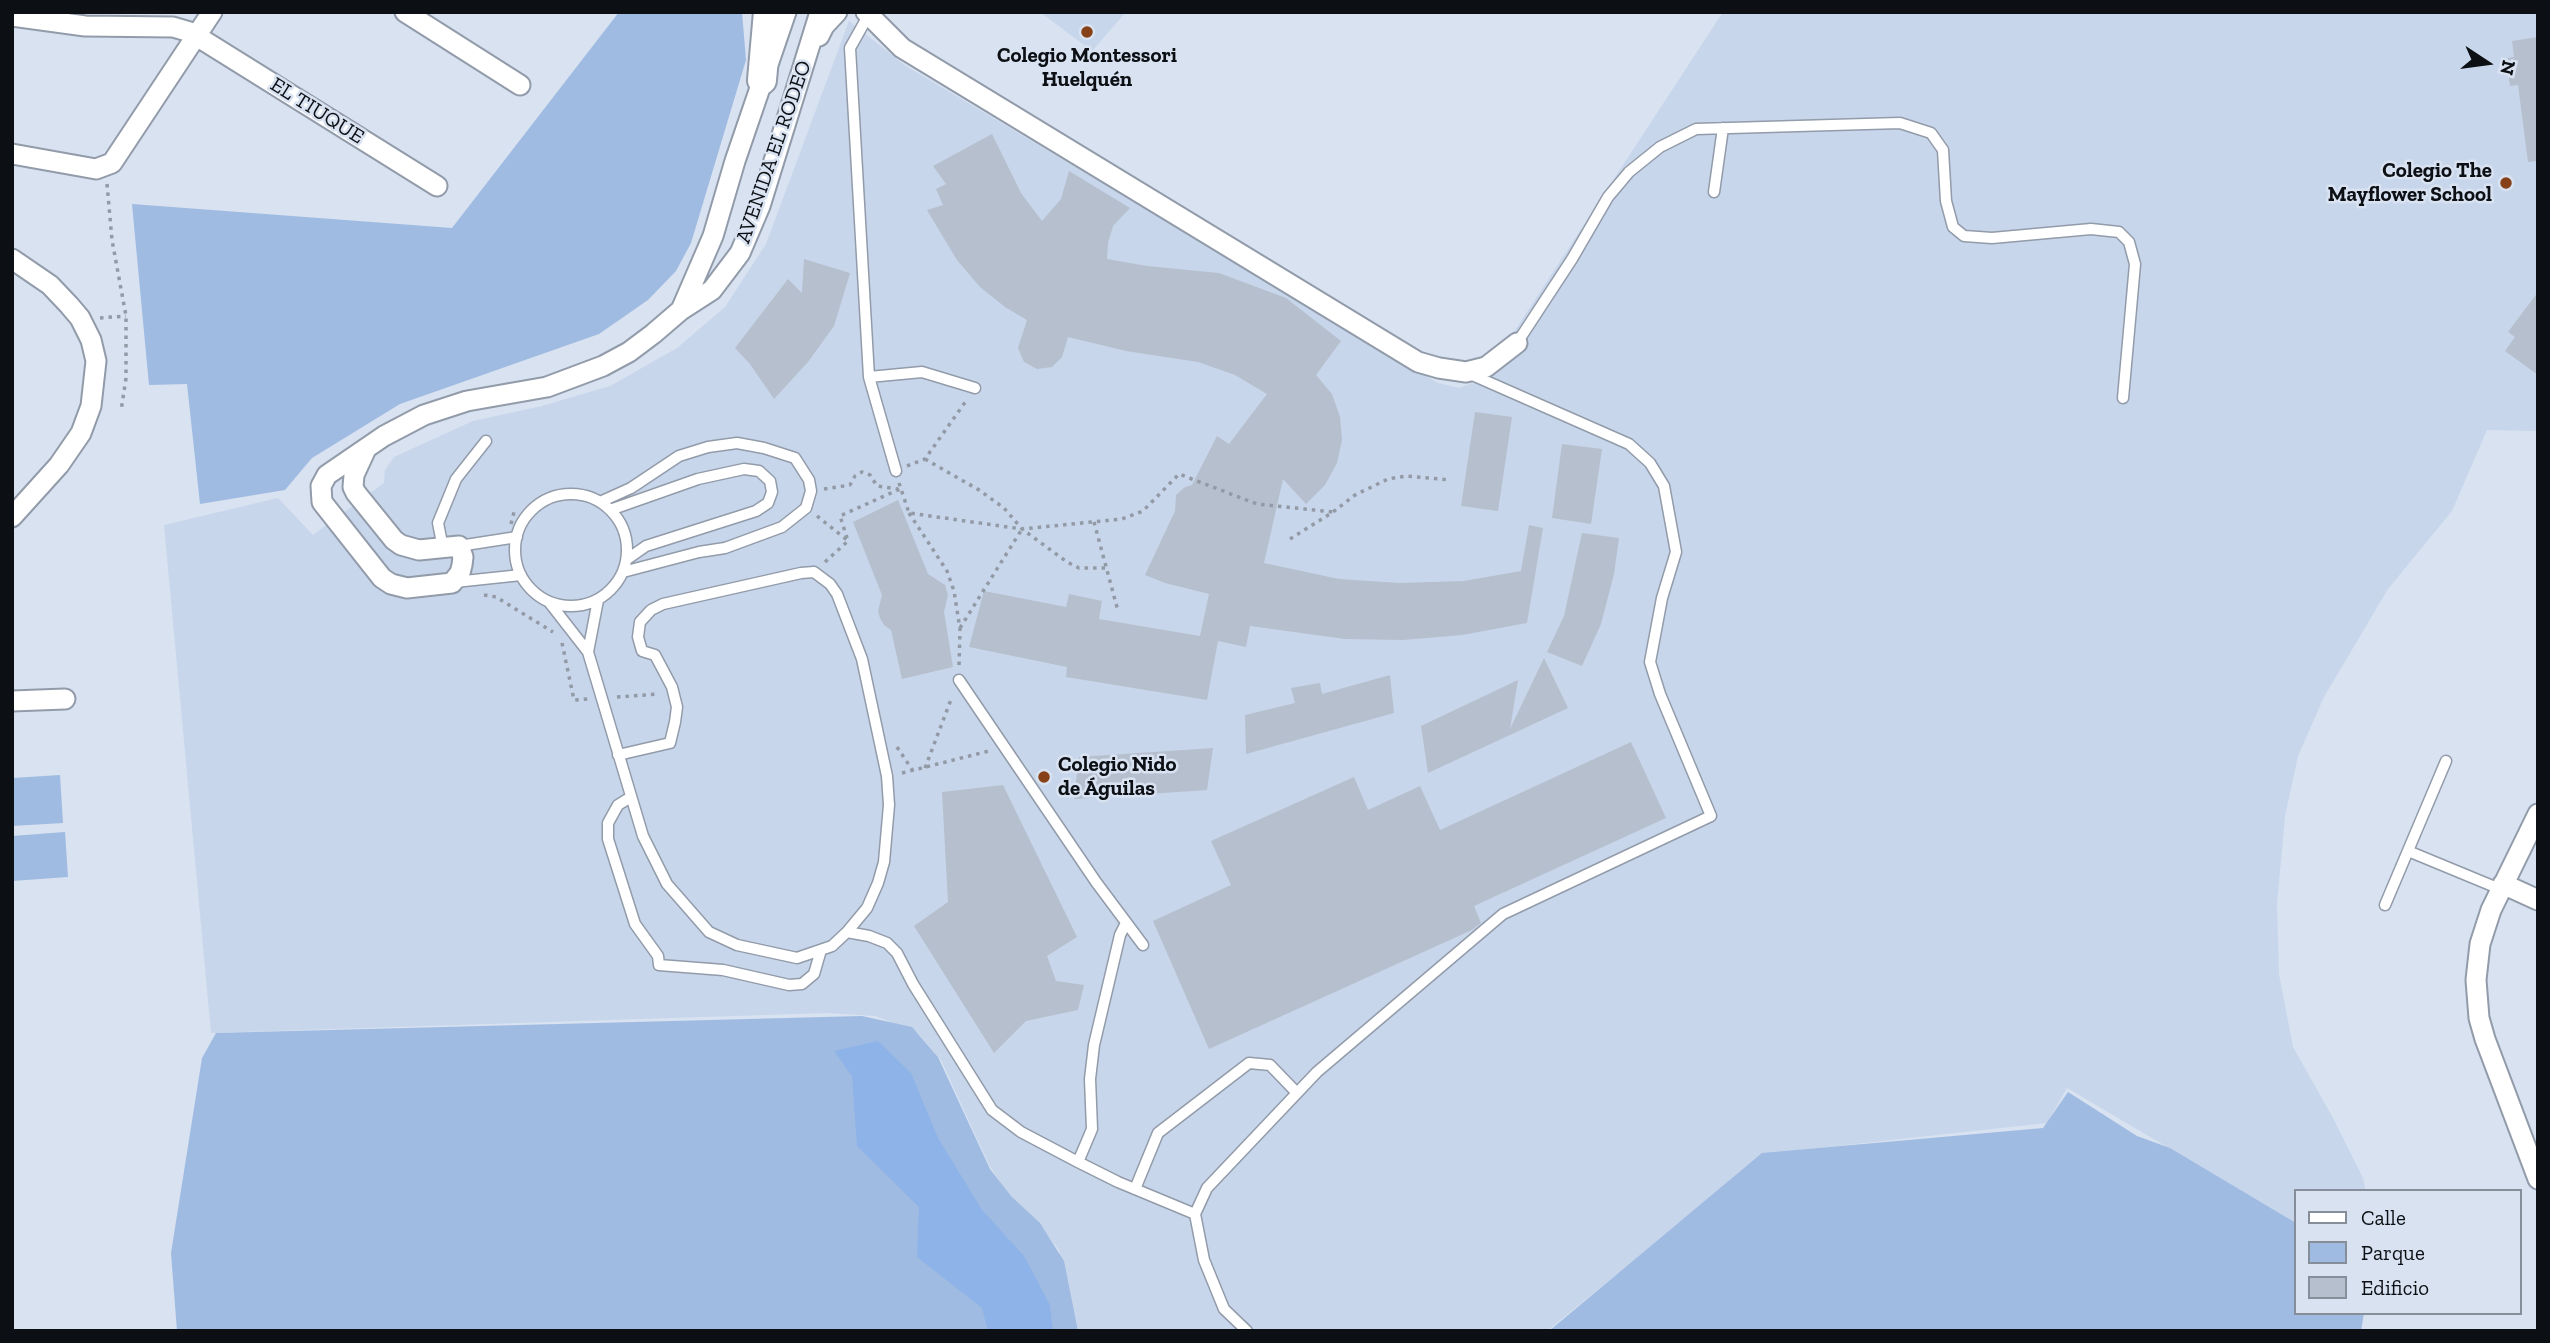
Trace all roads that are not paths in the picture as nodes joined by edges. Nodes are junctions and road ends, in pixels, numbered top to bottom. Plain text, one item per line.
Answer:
1 (212, 12) edge
2 (405, 12) edge
3 (768, 12) edge
4 (786, 12) edge
5 (820, 12) edge
6 (837, 12) edge
7 (867, 14) edge
8 (12, 16) edge
9 (197, 36) junction
10 (803, 68) junction
11 (762, 80) junction
12 (520, 85) dead end
13 (1723, 128) junction
14 (12, 153) edge
15 (437, 186) dead end
16 (1714, 192) dead end
17 (713, 236) junction
18 (740, 253) junction
19 (12, 259) edge
20 (681, 310) junction
21 (1517, 343) joint
22 (1466, 372) junction
23 (869, 377) junction
24 (975, 388) road end
25 (2123, 398) dead end
26 (486, 441) dead end
27 (366, 449) junction
28 (896, 471) road end
29 (600, 502) junction
30 (610, 510) junction
31 (12, 517) edge
32 (517, 537) junction
33 (451, 547) junction
34 (626, 560) junction
35 (623, 572) junction
36 (521, 575) junction
37 (452, 583) junction
38 (598, 600) junction
39 (549, 602) junction
40 (588, 652) junction
41 (959, 680) road end
42 (65, 699) dead end
43 (12, 701) edge
44 (618, 755) junction
45 (2446, 761) dead end
46 (631, 797) junction
47 (2538, 814) edge
48 (2408, 850) junction
49 (2502, 887) junction
50 (2538, 900) edge
51 (2385, 905) dead end
52 (1126, 923) junction
53 (847, 932) junction
54 (1143, 945) dead end
55 (821, 950) junction
56 (1297, 1093) junction
57 (1078, 1162) junction
58 (2538, 1179) edge
59 (1135, 1189) junction
60 (1195, 1214) junction
61 (1247, 1331) edge

1 - 9 street
2 - 12 street
3 - 11 street
4 - 11 street, AVENIDA EL RODEO
5 - 10 street, AVENIDA EL RODEO
6 - 10 street
7 - 22 street
7 - 23 lane
8 - 9 street, EL TIUQUE
9 - 14 street
9 - 15 street, EL TIUQUE
10 - 18 street, AVENIDA EL RODEO
11 - 17 street, AVENIDA EL RODEO
13 - 16 lane
13 - 21 lane
13 - 25 lane
17 - 18 street
17 - 20 street, AVENIDA EL RODEO
18 - 20 street, AVENIDA EL RODEO
19 - 31 street
20 - 27 street, AVENIDA EL RODEO
21 - 22 street
22 - 56 lane
23 - 24 lane
23 - 28 lane
26 - 33 lane
27 - 33 street
27 - 37 street, AVENIDA EL RODEO
29 - 30 lane
29 - 32 lane
29 - 35 lane
30 - 34 lane
30 - 34 lane
32 - 33 lane
32 - 36 lane
33 - 37 street
34 - 35 lane
35 - 38 lane
36 - 37 lane
36 - 39 lane
38 - 39 lane
38 - 40 lane
39 - 40 lane
40 - 44 lane
41 - 52 lane
42 - 43 street
44 - 46 lane
44 - 53 lane
45 - 48 lane
46 - 55 lane
46 - 55 lane
47 - 49 street
48 - 49 lane
48 - 51 lane
49 - 50 street
49 - 58 street
52 - 54 lane
52 - 57 lane
53 - 55 lane
53 - 57 lane
56 - 59 lane
56 - 60 lane
57 - 59 lane
59 - 60 lane
60 - 61 lane

